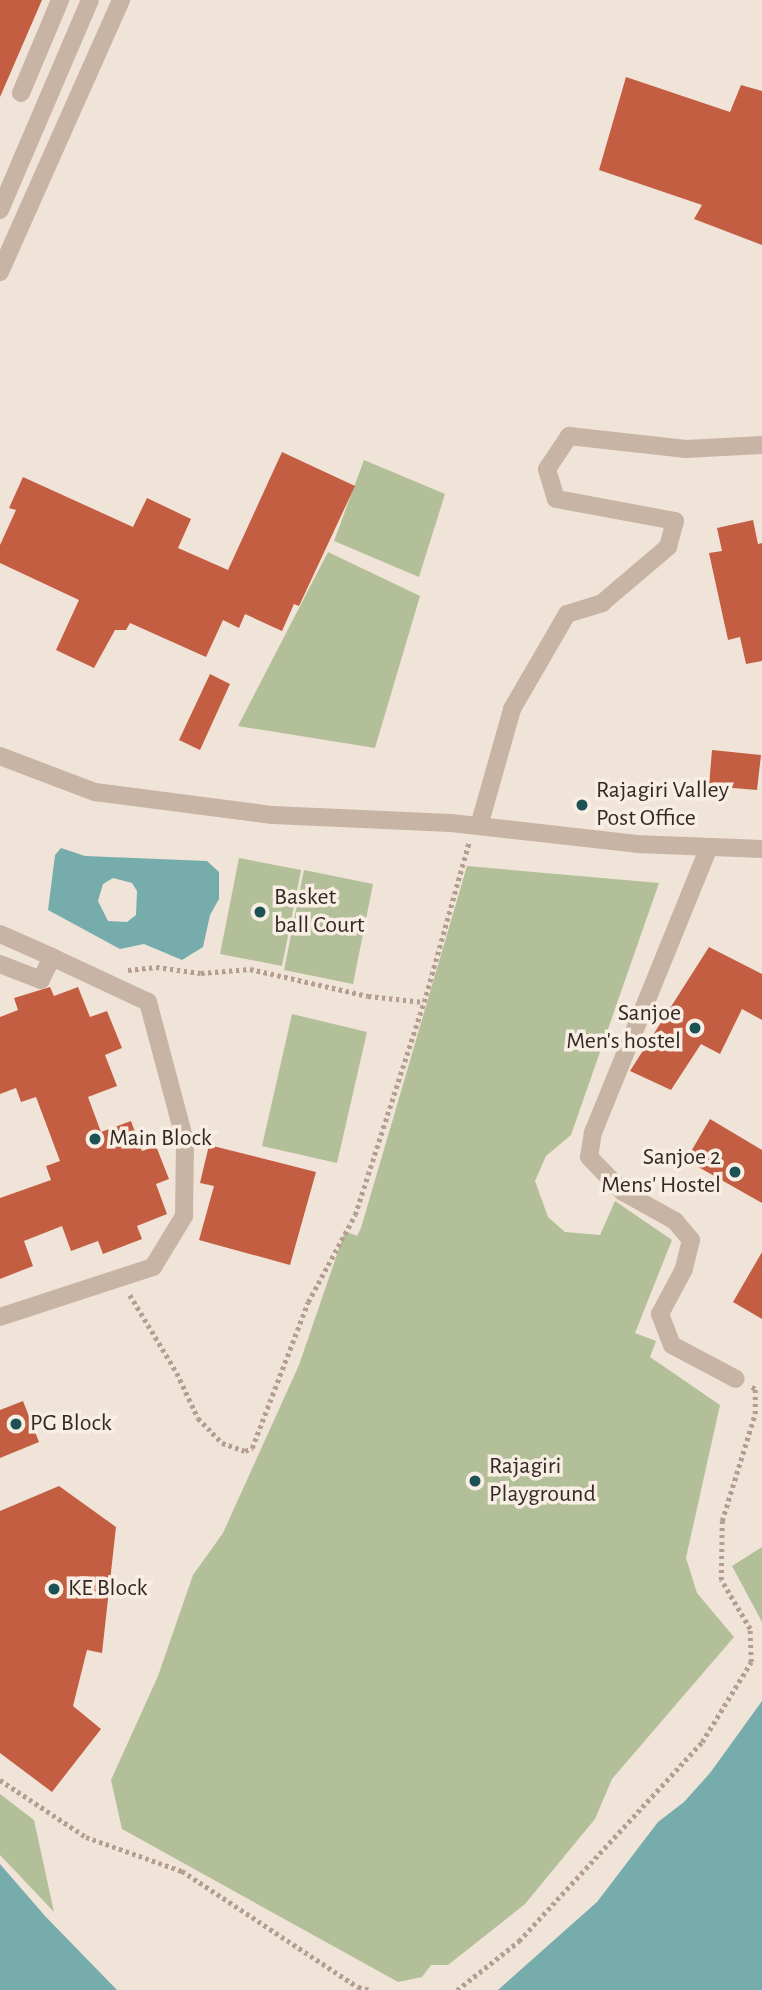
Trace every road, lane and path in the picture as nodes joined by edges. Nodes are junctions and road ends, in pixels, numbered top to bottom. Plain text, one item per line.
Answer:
1 (60, 0) edge
2 (90, 0) edge
3 (121, 0) edge
4 (21, 93) dead end
5 (0, 211) edge
6 (0, 272) edge
7 (762, 445) edge
8 (0, 756) edge
9 (476, 832) junction
10 (709, 847) junction
11 (762, 849) edge
12 (0, 934) edge
13 (52, 957) junction
14 (0, 964) edge
15 (115, 987) junction
16 (424, 1002) junction
17 (121, 1278) junction
18 (0, 1317) edge
19 (736, 1379) joint
20 (0, 1780) edge
21 (370, 1990) edge
22 (457, 1990) edge

1 - 4 street
2 - 5 street
3 - 6 street
7 - 9 street
8 - 9 street
9 - 10 street
9 - 16 path
10 - 11 street
10 - 19 street
12 - 13 street
13 - 14 street
13 - 15 street
15 - 16 path
15 - 17 street
16 - 17 path
17 - 18 street
19 - 22 path
20 - 21 path

